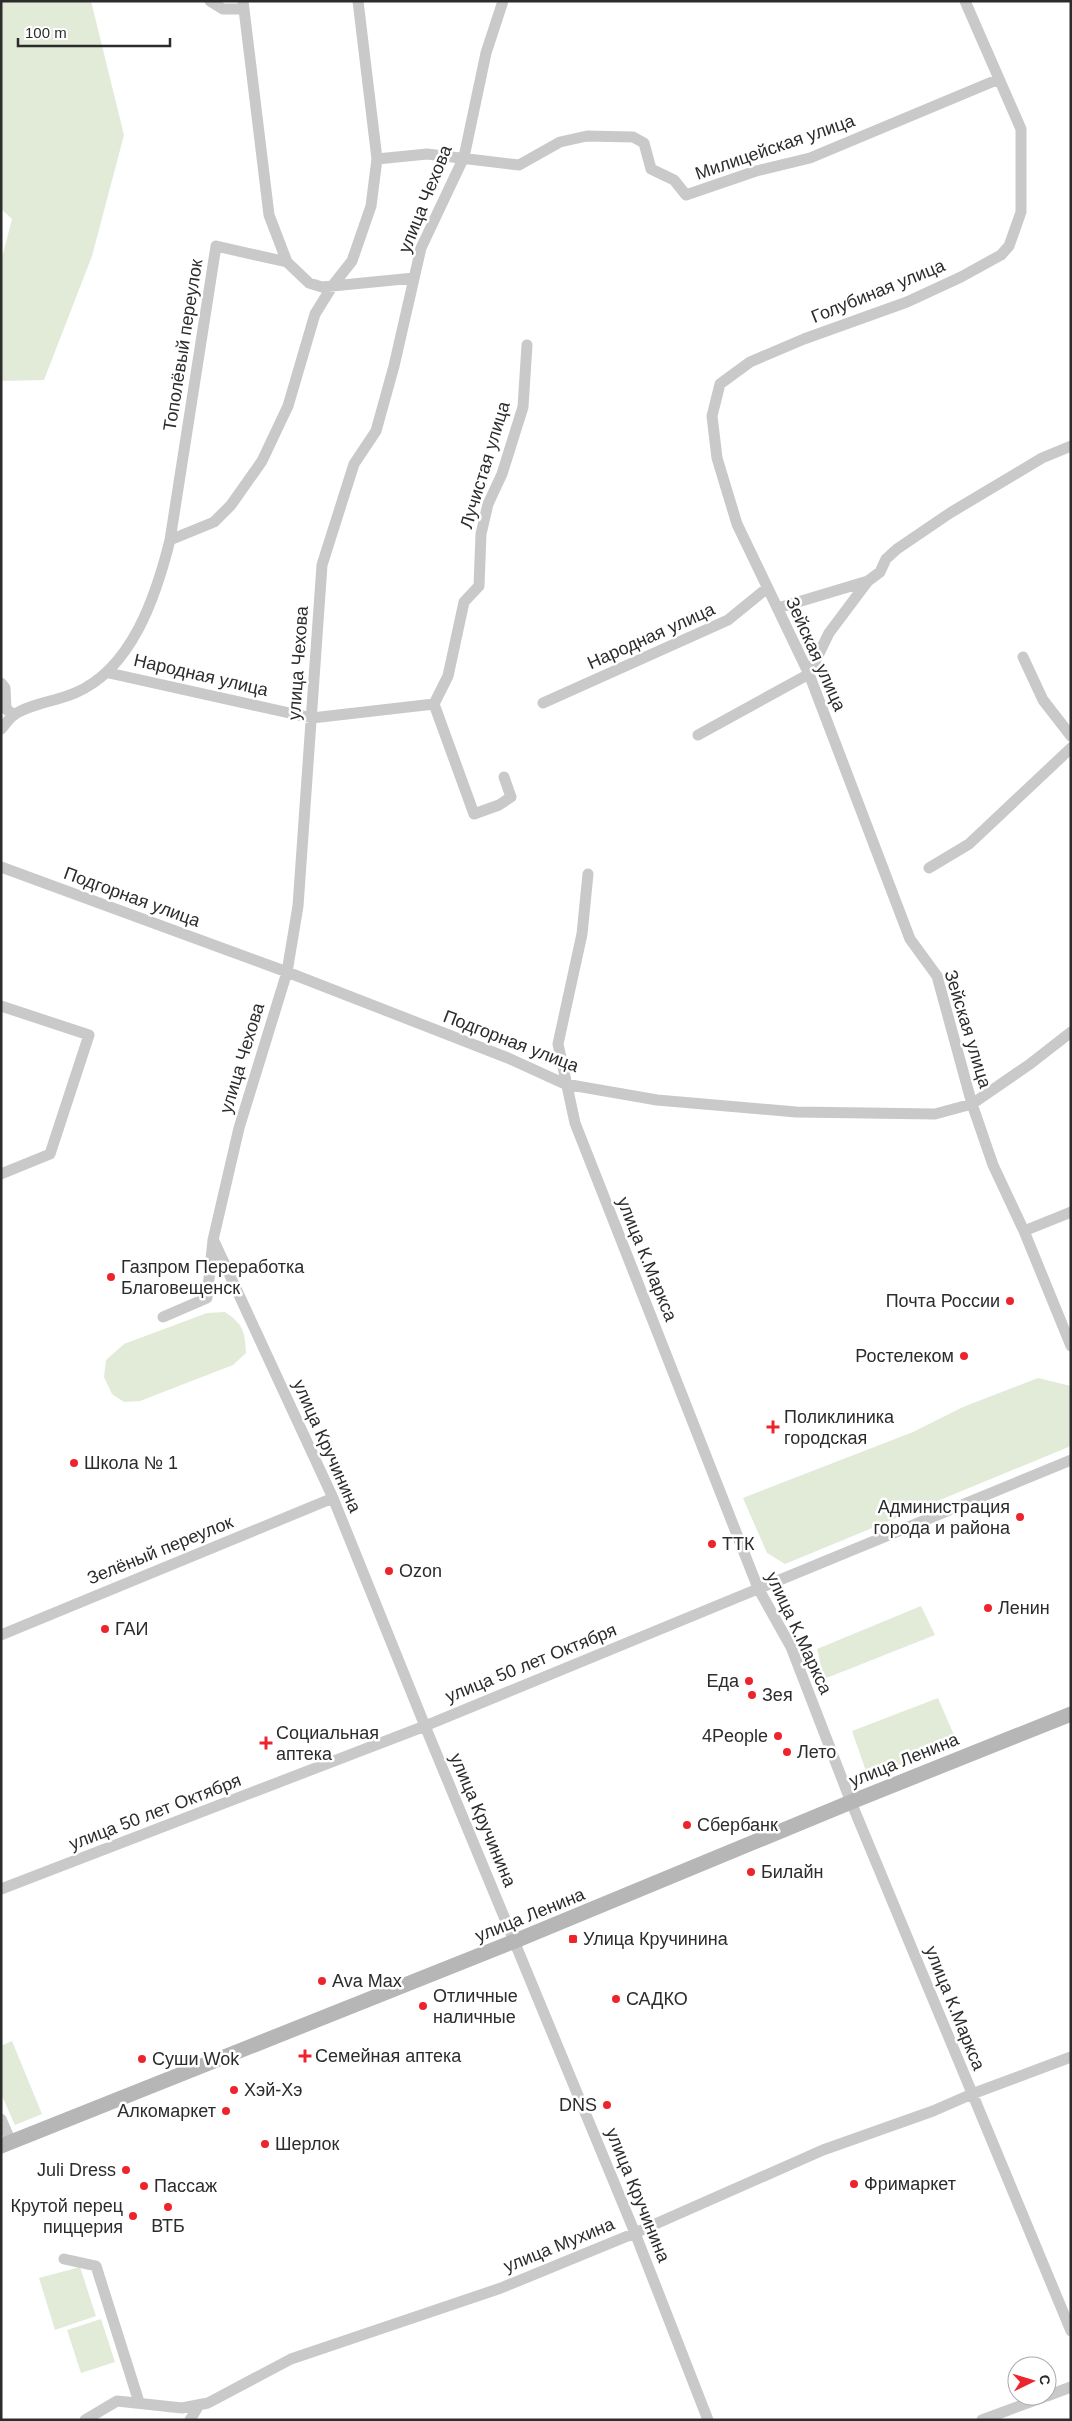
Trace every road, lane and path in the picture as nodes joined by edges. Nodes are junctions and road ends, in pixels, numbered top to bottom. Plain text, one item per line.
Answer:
1 (210, 1) edge
2 (358, 1) edge
3 (503, 1) edge
4 (965, 1) edge
5 (243, 5) edge
6 (999, 79) junction
7 (464, 157) junction
8 (377, 159) junction
9 (287, 262) junction
10 (414, 278) junction
11 (333, 285) junction
12 (527, 345) dead end
13 (1071, 446) edge
14 (170, 540) junction
15 (868, 581) junction
16 (766, 589) junction
17 (778, 608) junction
18 (1022, 657) dead end
19 (109, 672) junction
20 (808, 674) junction
21 (1, 683) edge
22 (543, 703) dead end
23 (434, 704) junction
24 (14, 715) junction
25 (312, 718) junction
26 (1, 729) edge
27 (698, 735) dead end
28 (1071, 736) edge
29 (1071, 748) edge
30 (504, 777) dead end
31 (1, 867) edge
32 (929, 868) dead end
33 (588, 874) dead end
34 (287, 972) junction
35 (1, 1006) edge
36 (1071, 1032) edge
37 (565, 1084) junction
38 (972, 1104) junction
39 (1, 1174) edge
40 (1071, 1212) edge
41 (1024, 1231) junction
42 (213, 1240) junction
43 (163, 1317) dead end
44 (1071, 1346) edge
45 (1071, 1460) edge
46 (333, 1498) junction
47 (758, 1588) junction
48 (1, 1635) edge
49 (1071, 1714) edge
50 (425, 1726) junction
51 (851, 1802) junction
52 (1, 1890) edge
53 (516, 1941) junction
54 (1071, 2057) edge
55 (972, 2094) junction
56 (1, 2119) edge
57 (6, 2144) edge
58 (635, 2233) junction
59 (64, 2259) dead end
60 (1071, 2331) edge
61 (1071, 2387) edge
62 (1057, 2392) edge
63 (139, 2402) junction
64 (198, 2405) junction
65 (1020, 2406) edge
66 (85, 2420) edge
67 (190, 2420) edge
68 (708, 2420) edge
69 (982, 2420) edge

1 - 5 street
2 - 8 street
3 - 7 street, улица Чехова
4 - 6 street, Голубиная улица
5 - 9 street
6 - 7 street, Милицейская улица
6 - 16 street, Голубиная улица
7 - 8 street, Милицейская улица
7 - 10 street, улица Чехова
8 - 11 street
9 - 11 street
9 - 14 street, Тополёвый переулок
10 - 11 street
10 - 25 street, улица Чехова
11 - 14 street
12 - 23 street, Лучистая улица
13 - 15 street
14 - 19 street
15 - 17 street
15 - 20 street
16 - 17 street, Зейская улица
16 - 22 street, Народная улица
17 - 20 street, Зейская улица
18 - 28 street
19 - 24 street
19 - 25 street, Народная улица
20 - 27 street
20 - 38 street, Зейская улица
21 - 24 street
23 - 25 street, Народная улица
23 - 30 street
24 - 26 street
25 - 34 street, улица Чехова
29 - 32 street
31 - 34 street, Подгорная улица
33 - 37 street, улица К.Маркса
34 - 37 street, Подгорная улица
34 - 42 street, улица Чехова
35 - 39 street
36 - 38 street, Подгорная улица
37 - 38 street, Подгорная улица
37 - 47 street, улица К.Маркса
38 - 41 street, Зейская улица
40 - 41 street
41 - 44 street, Зейская улица
42 - 43 street, улица Чехова
42 - 46 street, улица Кручинина
45 - 47 street, улица 50 лет Октября
46 - 48 street, Зелёный переулок
46 - 50 street, улица Кручинина
47 - 50 street, улица 50 лет Октября
47 - 51 street, улица К.Маркса
49 - 51 main road, улица Ленина
50 - 52 street, улица 50 лет Октября
50 - 53 street, улица Кручинина
51 - 53 main road, улица Ленина
51 - 55 street, улица К.Маркса
53 - 57 main road, улица Ленина
53 - 58 street, улица Кручинина
54 - 55 street, улица Мухина
55 - 58 street, улица Мухина
55 - 60 street, улица К.Маркса
56 - 57 street
58 - 64 street, улица Мухина
58 - 68 street, улица Кручинина
59 - 63 street
61 - 62 street
63 - 64 street, улица Мухина
63 - 66 street, улица Мухина
64 - 67 street
65 - 69 street

